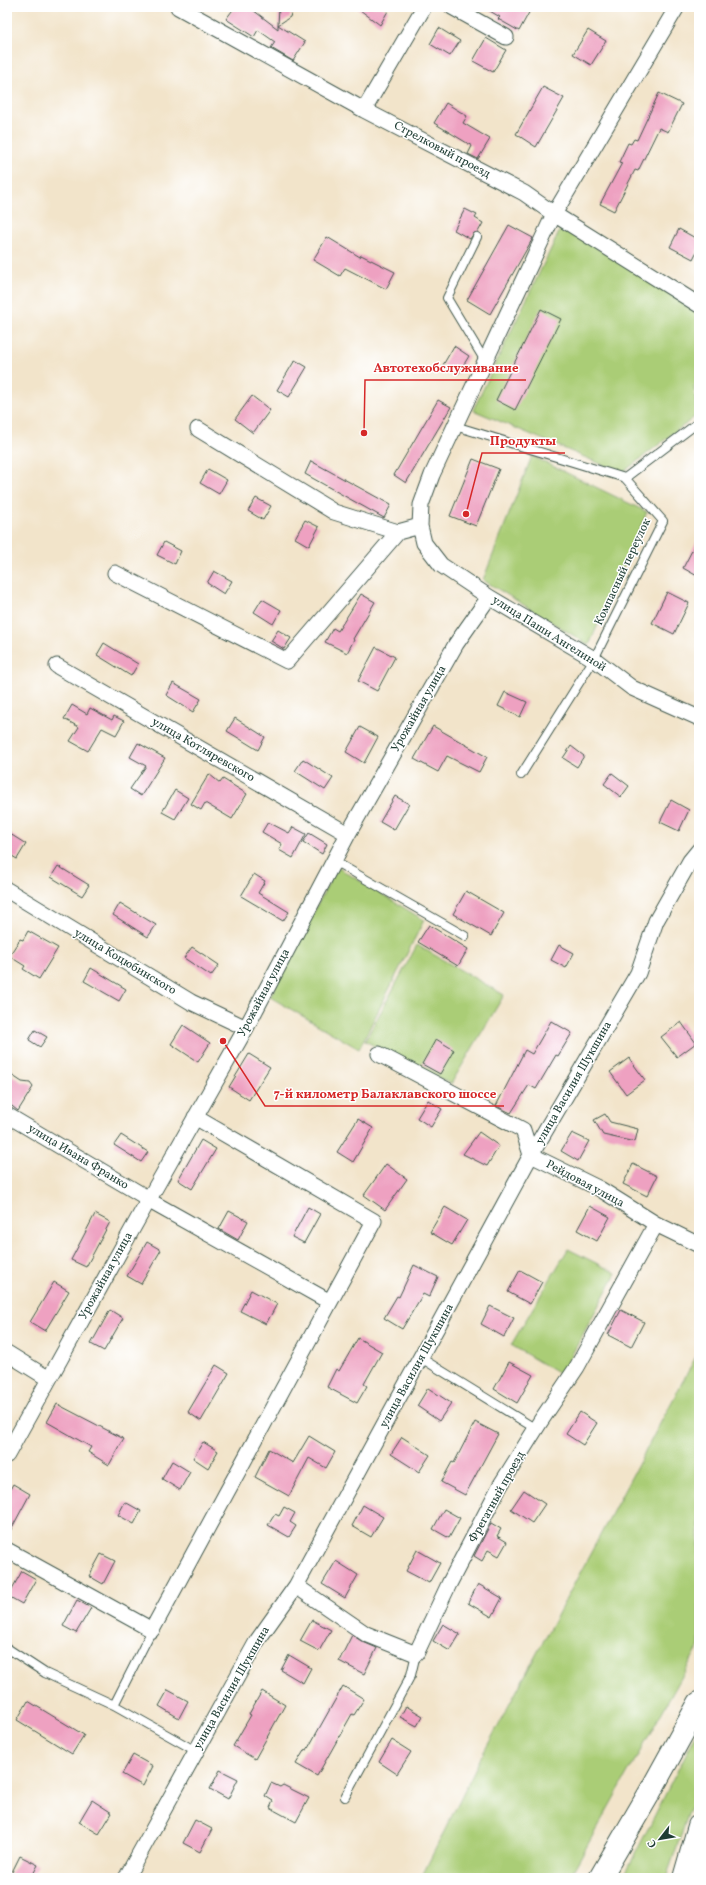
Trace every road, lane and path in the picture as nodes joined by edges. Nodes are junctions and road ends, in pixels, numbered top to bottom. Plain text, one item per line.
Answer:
1 (178, 7) edge
2 (424, 7) edge
3 (452, 7) edge
4 (677, 7) edge
5 (506, 37) dead end
6 (364, 110) junction
7 (554, 214) junction
8 (477, 237) dead end
9 (699, 305) edge
10 (485, 361) junction
11 (699, 422) edge
12 (454, 426) junction
13 (198, 429) dead end
14 (625, 478) junction
15 (420, 526) junction
16 (398, 532) junction
17 (115, 573) dead end
18 (489, 596) junction
19 (594, 659) junction
20 (57, 666) dead end
21 (699, 718) edge
22 (521, 774) dead end
23 (348, 834) junction
24 (699, 850) edge
25 (334, 861) junction
26 (7, 890) edge
27 (465, 936) dead end
28 (246, 1028) junction
29 (380, 1054) dead end
30 (7, 1115) edge
31 (195, 1117) junction
32 (532, 1156) junction
33 (149, 1200) junction
34 (656, 1224) junction
35 (699, 1245) edge
36 (330, 1302) junction
37 (7, 1353) edge
38 (421, 1358) junction
39 (48, 1379) junction
40 (536, 1429) junction
41 (7, 1455) edge
42 (7, 1550) edge
43 (296, 1586) junction
44 (152, 1630) junction
45 (7, 1648) edge
46 (416, 1654) junction
47 (699, 1703) edge
48 (114, 1705) junction
49 (196, 1750) junction
50 (650, 1792) junction
51 (345, 1797) dead end
52 (699, 1826) edge
53 (126, 1878) edge
54 (600, 1878) edge
55 (613, 1878) edge
56 (684, 1878) edge

1 - 6 street, Стрелковый проезд
2 - 6 street
3 - 5 street
4 - 7 street, улица Паши Ангелиной
6 - 7 street, Стрелковый проезд
7 - 9 street, Стрелковый проезд
7 - 10 street, улица Паши Ангелиной
8 - 10 lane
10 - 12 street, улица Паши Ангелиной
11 - 14 lane
12 - 14 lane
12 - 15 street, улица Паши Ангелиной
13 - 16 street
14 - 19 lane, Компасный переулок
15 - 16 street
15 - 18 street, улица Паши Ангелиной
16 - 17 street
18 - 19 street, улица Паши Ангелиной
18 - 23 street, Урожайная улица
19 - 21 street, улица Паши Ангелиной
19 - 22 lane
20 - 23 street, улица Котляревского
23 - 25 street, Урожайная улица
24 - 32 street, улица Василия Шукшина
25 - 27 lane
25 - 28 street, Урожайная улица
26 - 28 street, улица Коцюбинского
28 - 31 street, Урожайная улица
29 - 32 street, Рейдовая улица
30 - 33 street, улица Ивана Франко
31 - 33 street, Урожайная улица
31 - 36 street
32 - 34 street, Рейдовая улица
32 - 38 street, улица Василия Шукшина
33 - 36 street, улица Ивана Франко
33 - 39 street, Урожайная улица
34 - 35 street, Рейдовая улица
34 - 40 street, Фрегатный проезд
36 - 44 street
37 - 39 street
38 - 40 lane
38 - 43 street, улица Василия Шукшина
39 - 41 street, Урожайная улица
40 - 46 street, Фрегатный проезд
42 - 44 street
43 - 46 street
43 - 49 street, улица Василия Шукшина
44 - 48 lane
45 - 48 lane
46 - 51 lane
47 - 50 main road
48 - 49 lane
49 - 53 street, улица Василия Шукшина
50 - 54 main road
50 - 55 main road
52 - 56 main road

